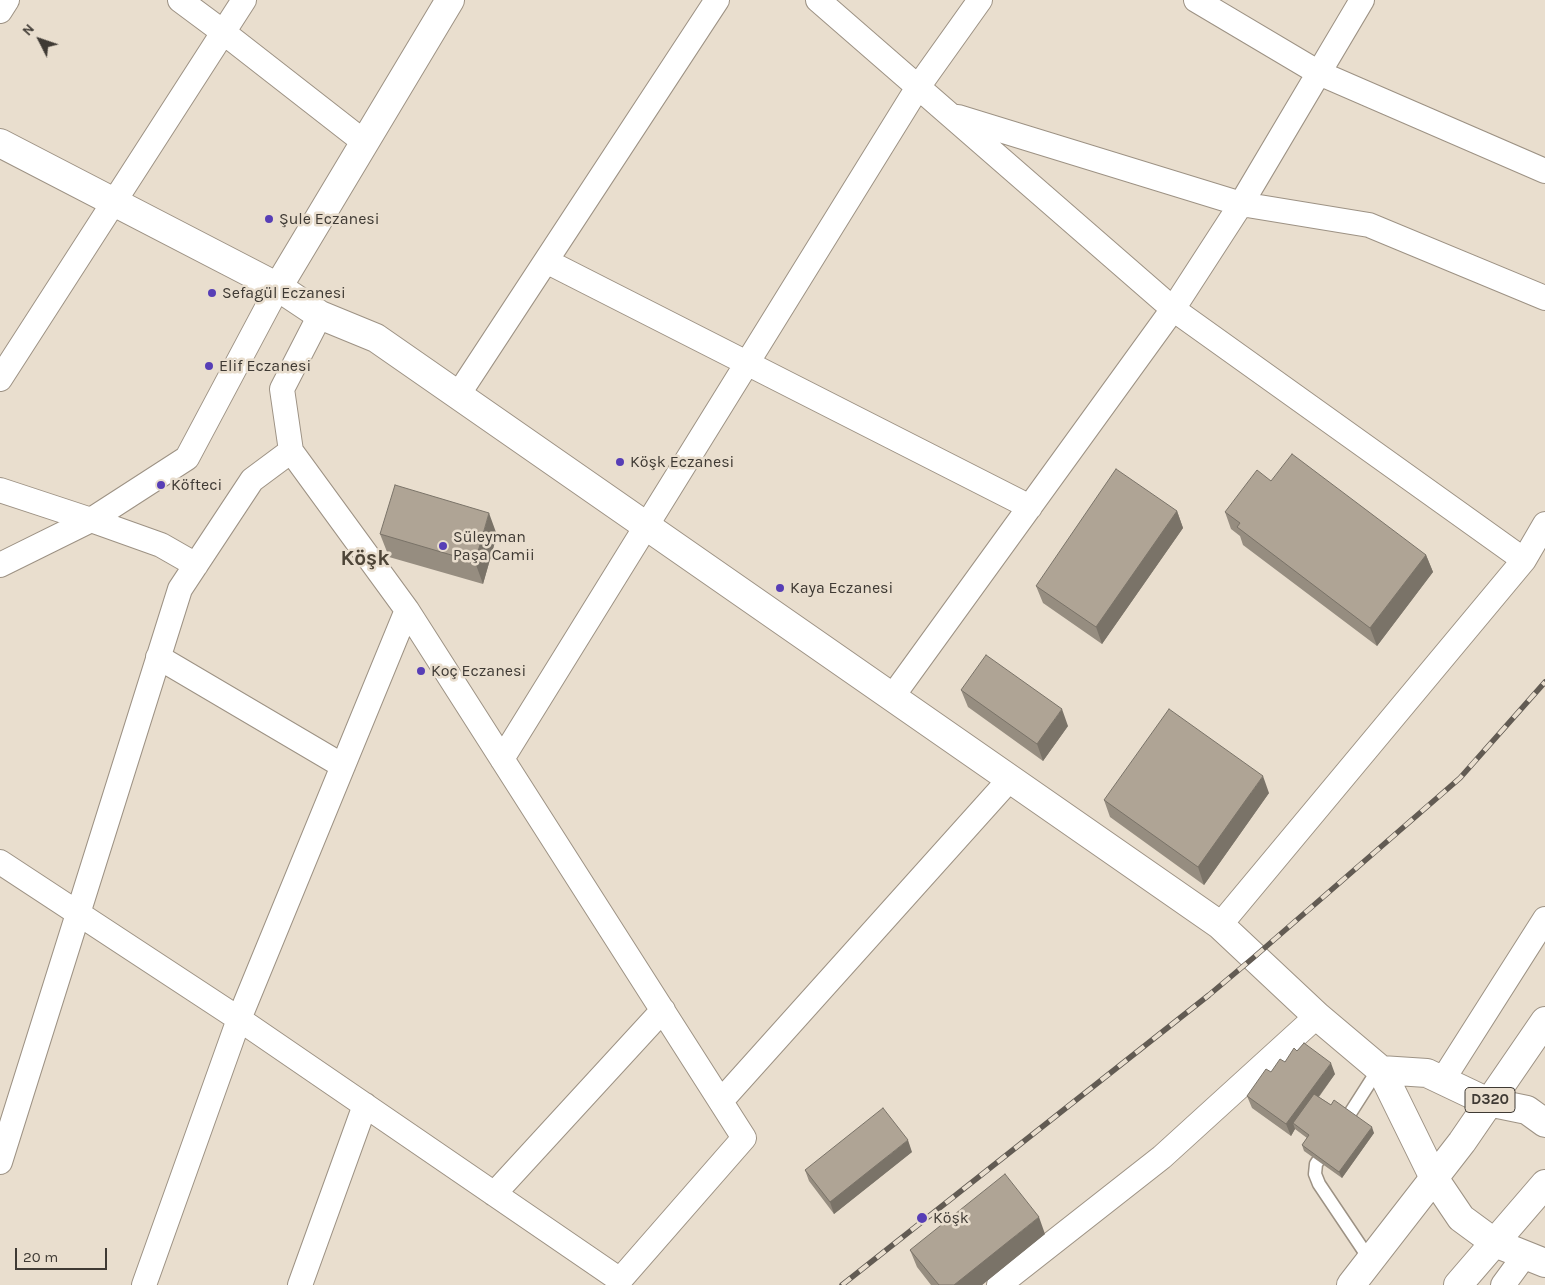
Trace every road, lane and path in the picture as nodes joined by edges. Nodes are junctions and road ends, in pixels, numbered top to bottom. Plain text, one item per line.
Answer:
1 (7, 0) edge
2 (180, 0) edge
3 (244, 0) edge
4 (450, 0) edge
5 (717, 0) edge
6 (818, 0) edge
7 (980, 0) edge
8 (1196, 0) edge
9 (1362, 0) edge
10 (0, 11) edge
11 (223, 32) junction
12 (1319, 73) junction
13 (918, 87) junction
14 (949, 114) junction
15 (364, 142) junction
16 (0, 143) edge
17 (1545, 171) edge
18 (115, 202) junction
19 (1241, 204) junction
20 (546, 261) junction
21 (278, 287) junction
22 (1545, 298) edge
23 (1173, 309) junction
24 (320, 315) junction
25 (746, 363) junction
26 (0, 379) edge
27 (458, 395) junction
28 (291, 451) junction
29 (0, 490) edge
30 (1030, 508) junction
31 (91, 520) junction
32 (1545, 524) edge
33 (645, 525) junction
34 (1524, 560) junction
35 (0, 564) edge
36 (196, 565) junction
37 (407, 610) junction
38 (158, 657) junction
39 (892, 697) junction
40 (502, 759) junction
41 (343, 766) junction
42 (1010, 779) junction
43 (0, 862) edge
44 (77, 913) junction
45 (1545, 919) edge
46 (1220, 925) junction
47 (663, 1010) junction
48 (1317, 1016) junction
49 (240, 1019) junction
50 (1545, 1021) edge
51 (1380, 1069) junction
52 (1442, 1081) junction
53 (721, 1101) junction
54 (1488, 1102) junction
55 (365, 1105) junction
56 (1349, 1114) edge
57 (1545, 1123) edge
58 (1318, 1161) edge
59 (0, 1162) edge
60 (1434, 1178) junction
61 (1545, 1184) edge
62 (494, 1194) junction
63 (1495, 1243) junction
64 (1535, 1259) edge
65 (1370, 1260) junction
66 (144, 1285) edge
67 (300, 1285) edge
68 (999, 1285) edge
69 (1351, 1285) edge
70 (1458, 1285) edge
71 (1503, 1285) edge

1 - 10 street
2 - 11 street
3 - 11 street
4 - 15 main road
5 - 20 street
6 - 13 street
7 - 13 street
8 - 12 street
9 - 12 street
11 - 15 street
11 - 18 street
12 - 17 street
12 - 19 street
13 - 14 street
13 - 25 street
14 - 19 street
14 - 23 street
15 - 21 main road
16 - 18 main road
18 - 21 main road
18 - 26 street
19 - 22 street
19 - 23 street
20 - 25 street
20 - 27 street
21 - 24 main road
21 - 31 street
23 - 30 street
23 - 34 street
24 - 27 main road
24 - 28 street
25 - 30 street
25 - 33 street
27 - 33 main road
28 - 36 street
28 - 37 street
29 - 31 street
30 - 39 street
31 - 35 street
31 - 36 street
32 - 34 street
33 - 39 main road
33 - 40 street
34 - 46 street
36 - 38 street
37 - 40 street
37 - 41 street
38 - 41 street
38 - 44 street
39 - 42 main road
40 - 47 street
41 - 49 street
42 - 46 main road
42 - 53 street
43 - 44 street
44 - 49 street
44 - 59 street
45 - 52 street
46 - 48 main road
47 - 53 street
47 - 62 street
48 - 51 main road
48 - 68 street
49 - 55 street
49 - 66 street
50 - 54 main road, D320
51 - 52 main road
51 - 56 lane
51 - 60 main road
52 - 54 main road
53 - 62 street
54 - 57 main road
54 - 60 main road, D320
55 - 62 street
55 - 67 street
58 - 65 lane
60 - 63 main road
60 - 65 main road, D320
61 - 63 main road
63 - 64 main road
63 - 70 main road
64 - 71 street
65 - 69 main road, D320

